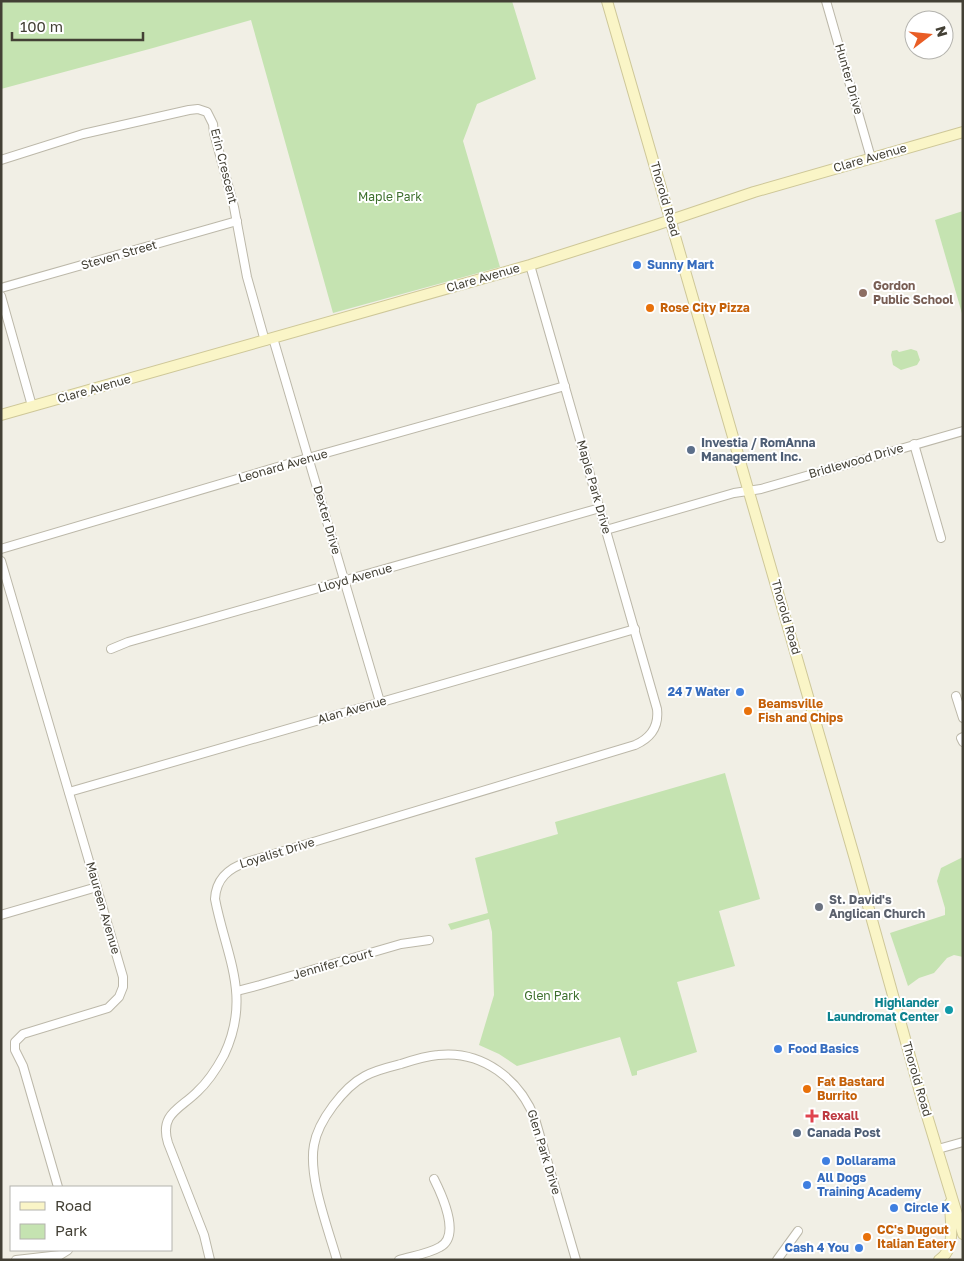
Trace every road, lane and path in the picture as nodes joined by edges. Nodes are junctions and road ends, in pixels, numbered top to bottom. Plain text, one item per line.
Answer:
1 (607, 1) edge
2 (826, 1) edge
3 (963, 132) edge
4 (871, 158) junction
5 (1, 160) edge
6 (671, 220) junction
7 (237, 221) junction
8 (530, 265) junction
9 (1, 288) edge
10 (1, 296) edge
11 (269, 339) junction
12 (565, 386) junction
13 (32, 406) junction
14 (1, 415) edge
15 (963, 431) edge
16 (914, 444) junction
17 (308, 458) junction
18 (749, 491) junction
19 (600, 508) junction
20 (606, 530) junction
21 (941, 538) dead end
22 (1, 549) edge
23 (1, 561) edge
24 (344, 581) junction
25 (635, 629) junction
26 (111, 649) dead end
27 (956, 696) dead end
28 (380, 702) junction
29 (658, 709) joint
30 (963, 718) edge
31 (963, 737) edge
32 (963, 742) edge
33 (69, 792) junction
34 (97, 887) junction
35 (1, 915) edge
36 (429, 940) dead end
37 (237, 990) junction
38 (963, 1142) edge
39 (938, 1149) junction
40 (434, 1179) dead end
41 (58, 1186) edge
42 (950, 1192) junction
43 (798, 1231) dead end
44 (963, 1234) edge
45 (66, 1251) edge
46 (16, 1260) edge
47 (210, 1260) edge
48 (337, 1260) edge
49 (399, 1260) edge
50 (576, 1260) edge
51 (777, 1260) edge
52 (939, 1260) edge

1 - 6 street, Thorold Road
2 - 4 street, Hunter Drive
3 - 4 street, Clare Avenue
4 - 6 street, Clare Avenue
5 - 7 street, Erin Crescent
6 - 8 street, Clare Avenue
6 - 18 street, Thorold Road
7 - 9 street, Steven Street
7 - 11 street, Erin Crescent
8 - 11 street, Clare Avenue
8 - 12 street, Maple Park Drive
10 - 13 street
11 - 13 street, Clare Avenue
11 - 17 street, Dexter Drive
12 - 17 street, Leonard Avenue
12 - 19 street, Maple Park Drive
13 - 14 street, Clare Avenue
15 - 16 street, Bridlewood Drive
16 - 18 street, Bridlewood Drive
16 - 21 street
17 - 22 street, Leonard Avenue
17 - 24 street, Dexter Drive
18 - 20 street
18 - 39 street, Thorold Road
19 - 20 street, Maple Park Drive
19 - 24 street, Lloyd Avenue
20 - 25 street, Maple Park Drive
23 - 33 street, Maureen Avenue
24 - 26 street, Lloyd Avenue
24 - 28 street, Dexter Drive
25 - 28 street, Alan Avenue
25 - 29 street, Maple Park Drive
27 - 30 street
28 - 33 street, Alan Avenue
29 - 37 street, Loyalist Drive
31 - 32 street
33 - 34 street, Maureen Avenue
34 - 35 street
34 - 41 street, Maureen Avenue
36 - 37 street, Jennifer Court
37 - 47 street, Loyalist Drive
38 - 39 street
39 - 42 street, Thorold Road
40 - 49 street
42 - 44 street, Thorold Road
42 - 52 street
43 - 51 street
45 - 46 street
48 - 50 street, Glen Park Drive

